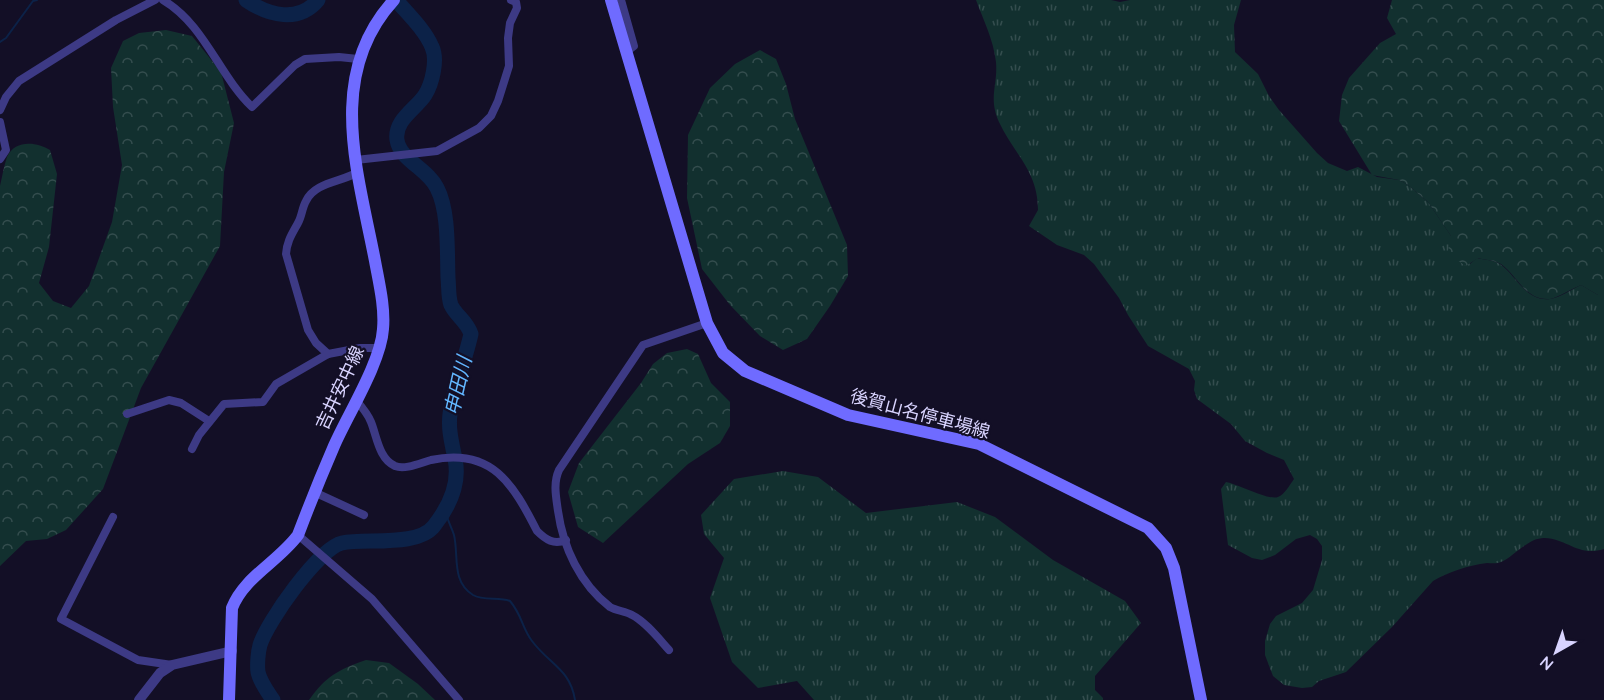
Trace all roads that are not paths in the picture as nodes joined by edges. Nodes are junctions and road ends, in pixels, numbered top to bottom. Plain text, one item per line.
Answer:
1 (155, 0) edge
2 (163, 0) edge
3 (512, 0) edge
4 (611, 0) edge
5 (621, 0) edge
6 (391, 4) edge
7 (626, 52) junction
8 (358, 59) junction
9 (0, 110) edge
10 (0, 122) edge
11 (0, 159) edge
12 (357, 166) junction
13 (707, 323) junction
14 (379, 348) junction
15 (328, 354) junction
16 (356, 400) junction
17 (127, 414) dead end
18 (209, 421) junction
19 (192, 449) dead end
20 (315, 492) junction
21 (364, 515) dead end
22 (113, 517) dead end
23 (302, 539) junction
24 (566, 540) junction
25 (669, 650) dead end
26 (232, 651) junction
27 (172, 665) junction
28 (139, 700) edge
29 (229, 700) edge
30 (459, 700) edge
31 (1201, 700) edge

1 - 9 street
2 - 8 street
3 - 12 street
4 - 7 main road, 後賀山名停車場線
5 - 7 street
6 - 8 main road, 吉井安中線
7 - 13 main road, 後賀山名停車場線
8 - 12 main road, 吉井安中線
10 - 11 street
12 - 14 main road, 吉井安中線
12 - 15 street
13 - 24 street
13 - 31 main road, 後賀山名停車場線
14 - 15 street
14 - 16 main road, 吉井安中線
15 - 18 street
16 - 20 main road, 吉井安中線
16 - 24 street
17 - 18 street
18 - 19 street
20 - 21 street
20 - 23 main road, 吉井安中線
22 - 27 street
23 - 26 main road, 吉井安中線
23 - 30 street
24 - 25 street
26 - 27 street
26 - 29 main road, 吉井安中線
27 - 28 street

